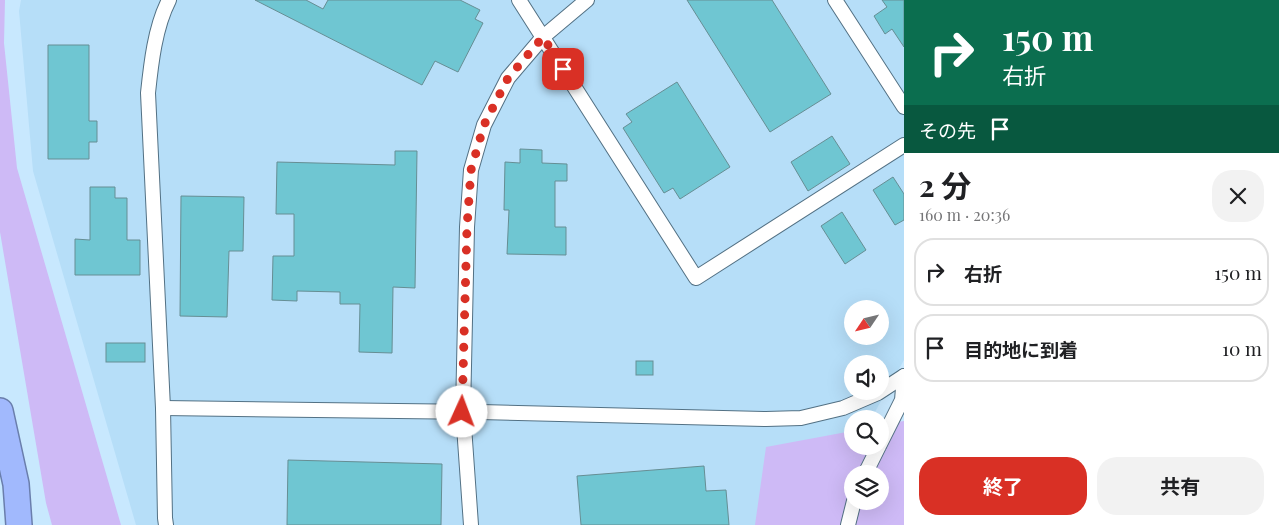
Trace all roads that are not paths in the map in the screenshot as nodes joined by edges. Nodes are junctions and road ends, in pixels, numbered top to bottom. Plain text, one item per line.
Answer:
1 (168, 0) edge
2 (519, 0) edge
3 (587, 0) edge
4 (835, 0) edge
5 (543, 37) junction
6 (904, 107) edge
7 (904, 145) edge
8 (163, 408) junction
9 (0, 411) edge
10 (462, 412) junction
11 (889, 425) edge
12 (852, 510) edge
13 (19, 525) edge
14 (166, 525) edge
15 (470, 525) edge
16 (848, 525) edge

1 - 8 street
2 - 5 street
3 - 5 street
4 - 6 street
5 - 7 street
5 - 10 street
8 - 10 street
8 - 14 street
9 - 13 highway
10 - 11 street
10 - 15 street
12 - 16 street

